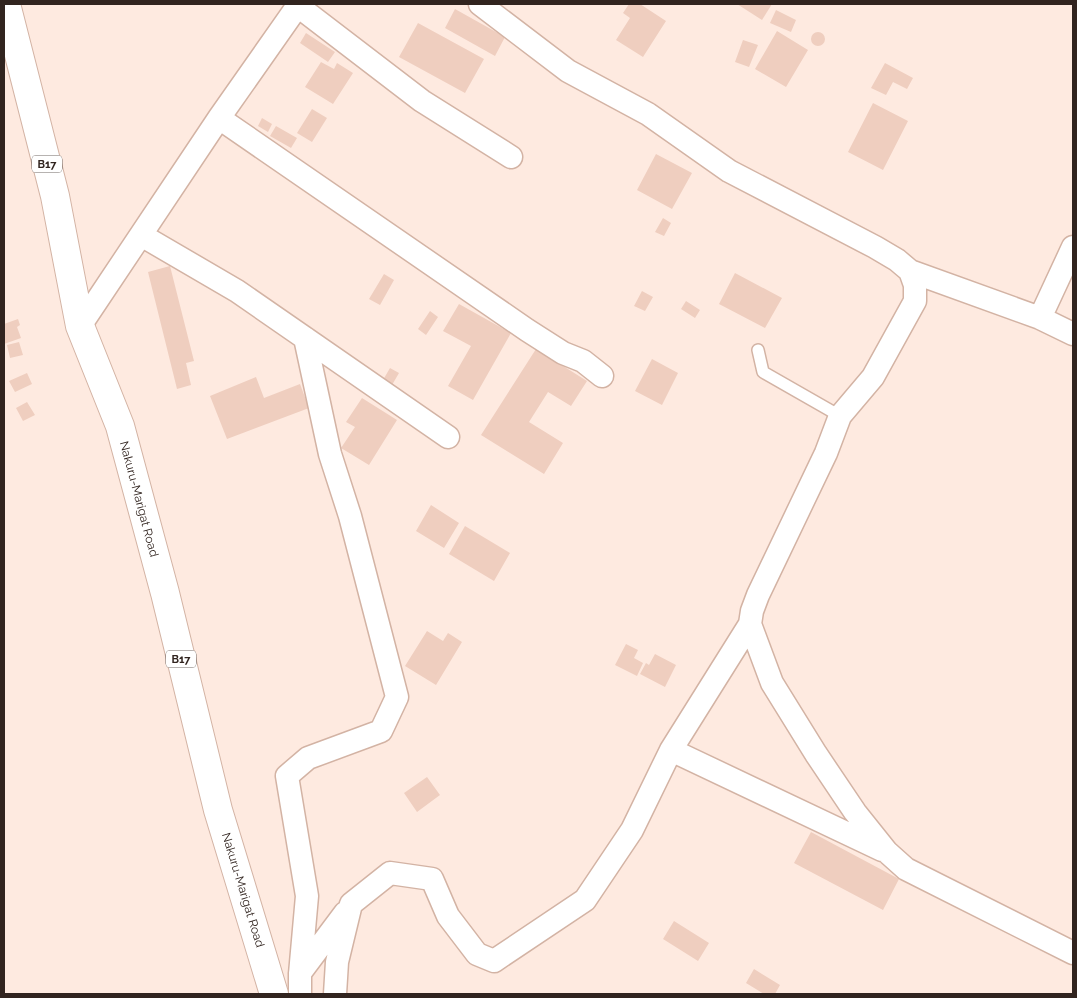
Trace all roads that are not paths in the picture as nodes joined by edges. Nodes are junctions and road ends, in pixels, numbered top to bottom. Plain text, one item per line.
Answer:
1 (6, 4) edge
2 (480, 4) edge
3 (299, 5) edge
4 (219, 118) junction
5 (511, 157) dead end
6 (141, 235) junction
7 (1073, 247) edge
8 (910, 271) junction
9 (1040, 318) junction
10 (80, 326) junction
11 (1073, 334) edge
12 (305, 338) junction
13 (758, 350) dead end
14 (602, 376) dead end
15 (840, 416) junction
16 (448, 437) dead end
17 (750, 624) junction
18 (671, 750) junction
19 (887, 852) junction
20 (352, 904) junction
21 (1073, 953) edge
22 (300, 984) edge
23 (274, 994) edge
24 (335, 994) edge

1 - 10 main road, Nakuru-Marigat Road / B17
2 - 8 street
3 - 4 street
3 - 5 street
4 - 6 street
4 - 14 street
6 - 10 street
6 - 12 street
7 - 9 street
8 - 9 street
8 - 15 street
9 - 11 street
10 - 23 main road, Nakuru-Marigat Road / B17
12 - 16 street
12 - 22 street
13 - 15 lane
15 - 17 street
17 - 18 street
17 - 19 street
18 - 19 street
18 - 20 street
19 - 21 street
20 - 22 street
20 - 24 street

